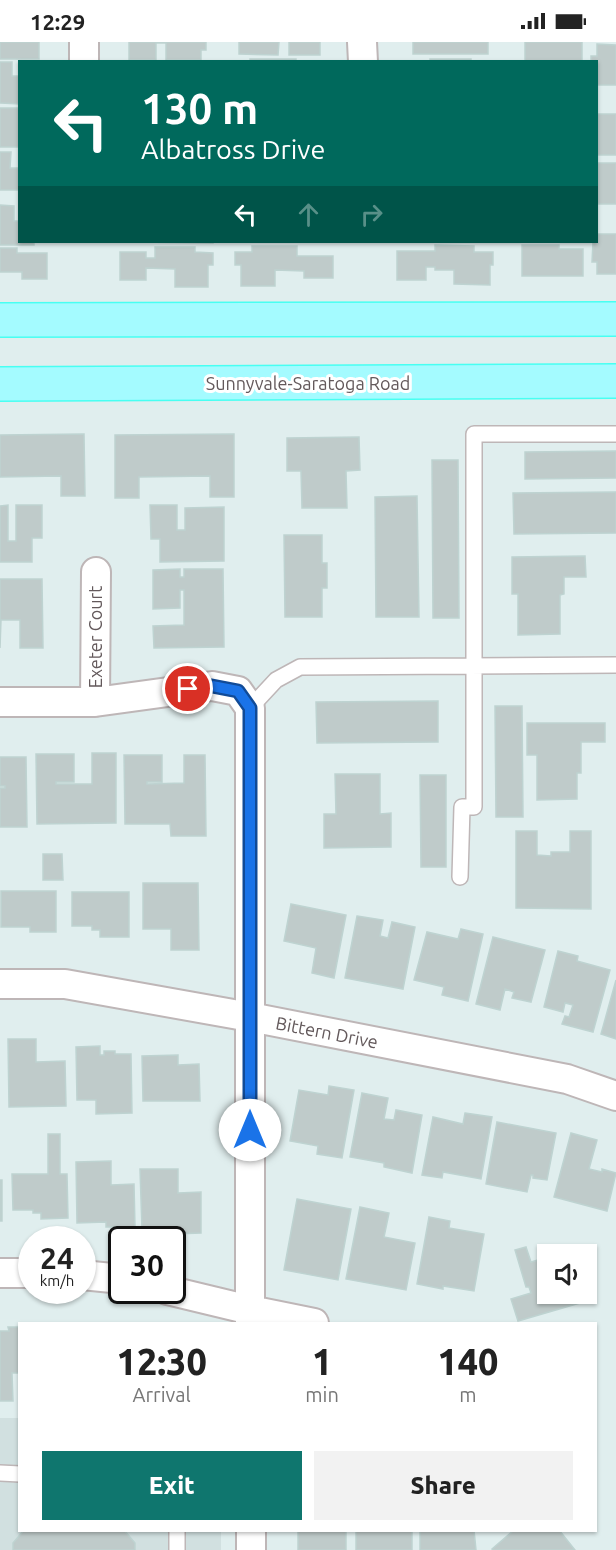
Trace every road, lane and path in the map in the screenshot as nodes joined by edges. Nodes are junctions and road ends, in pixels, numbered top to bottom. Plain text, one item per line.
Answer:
1 (84, 42) edge
2 (362, 42) edge
3 (84, 60) edge
4 (363, 60) edge
5 (616, 319) edge
6 (0, 320) edge
7 (616, 381) edge
8 (0, 384) edge
9 (616, 434) edge
10 (96, 572) dead end
11 (474, 665) junction
12 (616, 665) edge
13 (0, 702) edge
14 (95, 702) junction
15 (250, 708) junction
16 (460, 878) dead end
17 (0, 984) edge
18 (250, 1017) junction
19 (616, 1096) edge
20 (0, 1273) edge
21 (18, 1273) edge
22 (186, 1296) edge
23 (250, 1317) edge
24 (303, 1322) edge
25 (0, 1473) edge
26 (18, 1474) edge
27 (177, 1532) edge
28 (251, 1532) edge
29 (177, 1550) edge
30 (251, 1550) edge

1 - 3 street
2 - 4 street
5 - 6 main road
7 - 8 main road, Sunnyvale-Saratoga Road
9 - 11 lane
10 - 14 street, Exeter Court
11 - 12 lane
11 - 15 lane
11 - 16 lane
13 - 14 street
14 - 15 street
15 - 18 street
17 - 18 street, Bittern Drive
18 - 19 street, Bittern Drive
18 - 23 street
20 - 21 street
22 - 23 street
23 - 24 street
25 - 26 lane
27 - 29 lane
28 - 30 street

